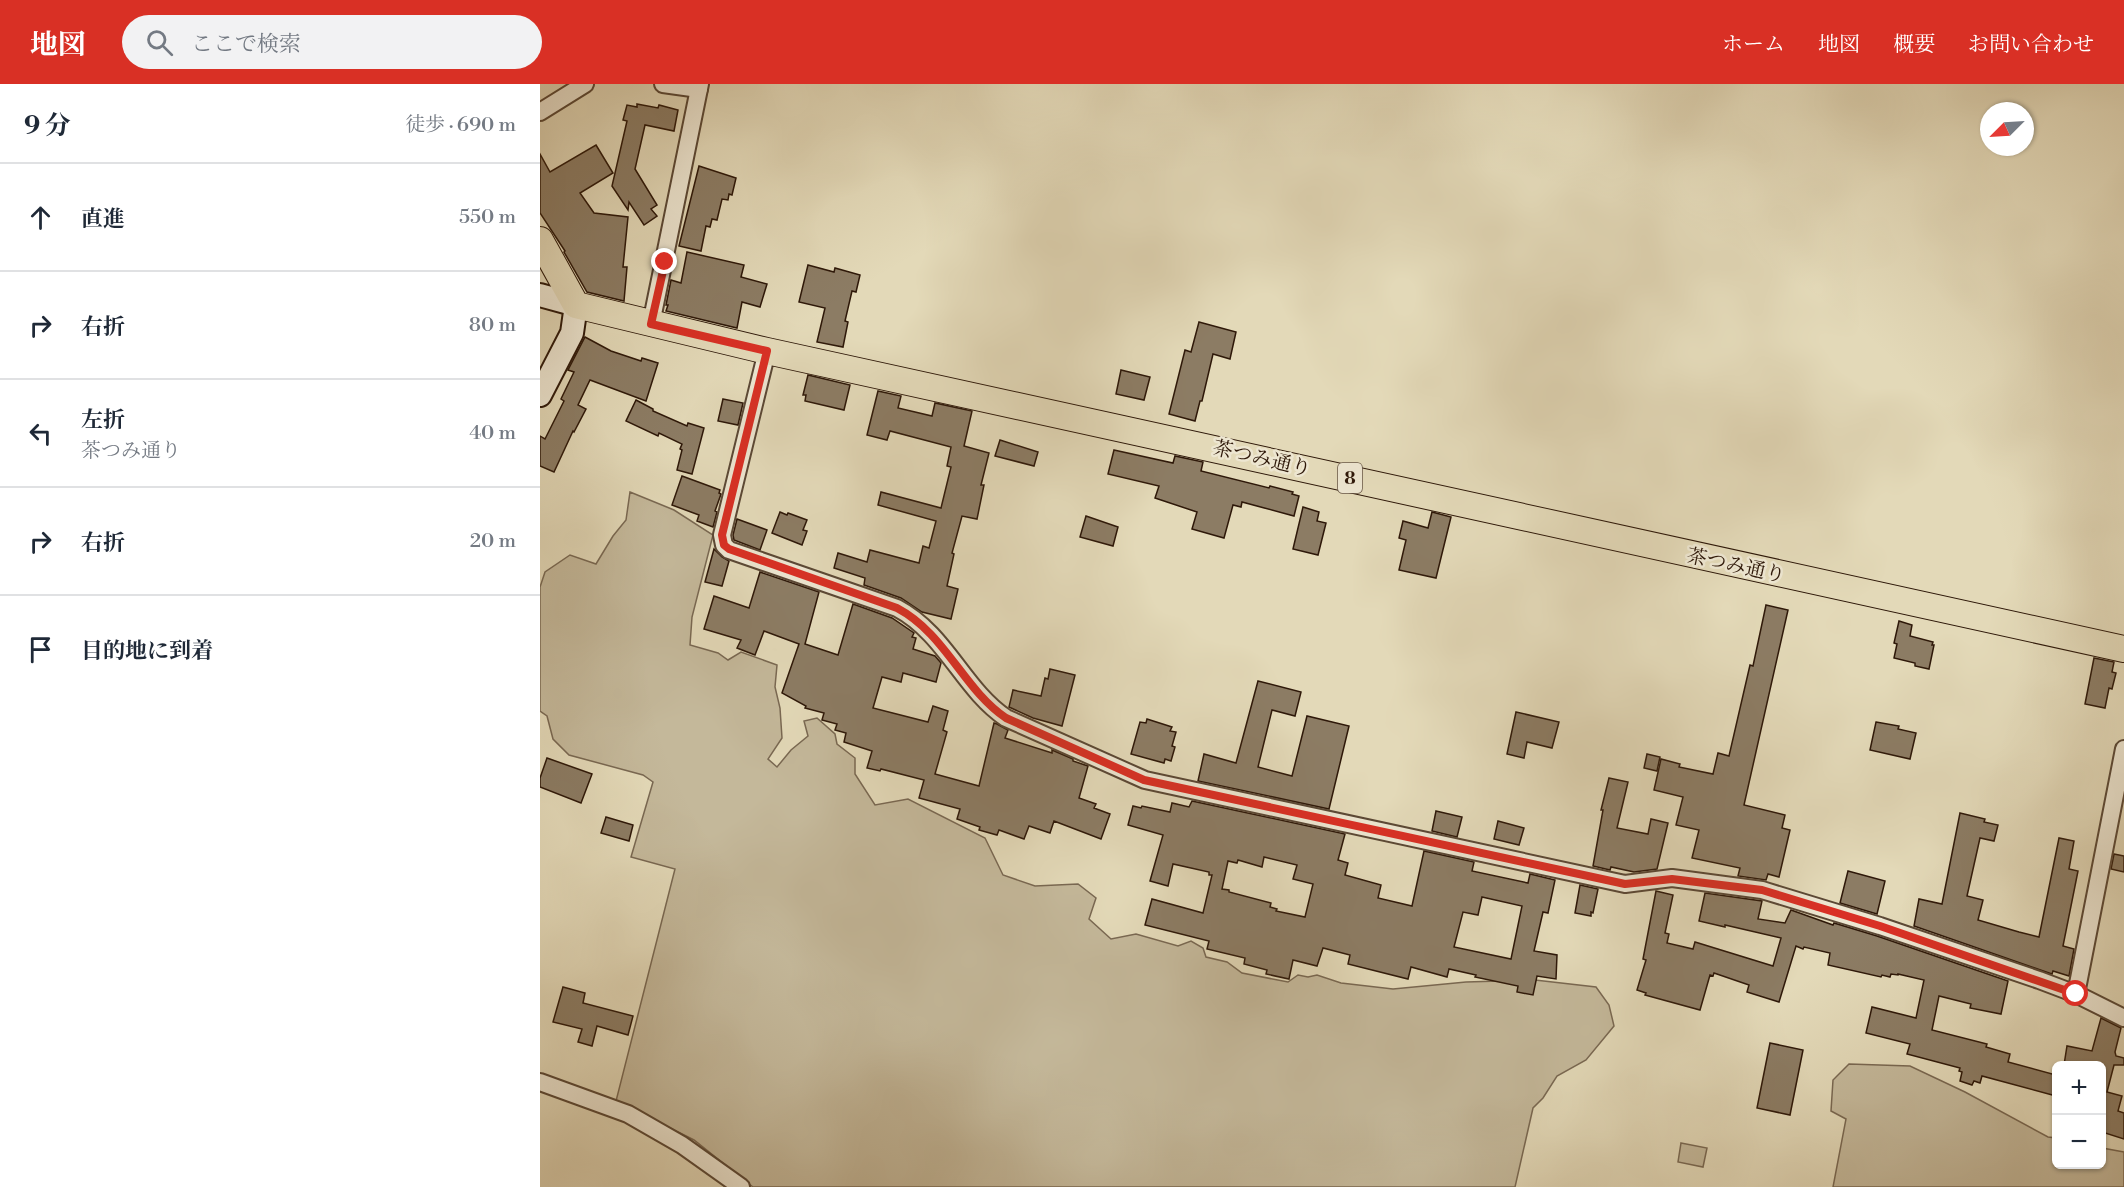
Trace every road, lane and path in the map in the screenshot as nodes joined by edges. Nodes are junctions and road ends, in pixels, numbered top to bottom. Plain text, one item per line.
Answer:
1 (585, 84) edge
2 (663, 84) edge
3 (699, 87) edge
4 (540, 112) edge
5 (540, 240) edge
6 (540, 295) edge
7 (576, 305) junction
8 (651, 324) junction
9 (767, 351) junction
10 (540, 395) edge
11 (2124, 649) edge
12 (2124, 749) edge
13 (2076, 994) junction
14 (2124, 1018) edge
15 (540, 1082) edge
16 (741, 1187) edge

1 - 4 street
2 - 3 street
3 - 8 street
5 - 7 main road
6 - 7 main road
7 - 8 main road, 茶つみ通り / 8
7 - 10 main road
8 - 9 main road, 茶つみ通り / 8
9 - 11 main road, 茶つみ通り / 8
9 - 13 street
12 - 13 street
13 - 14 street
15 - 16 street

